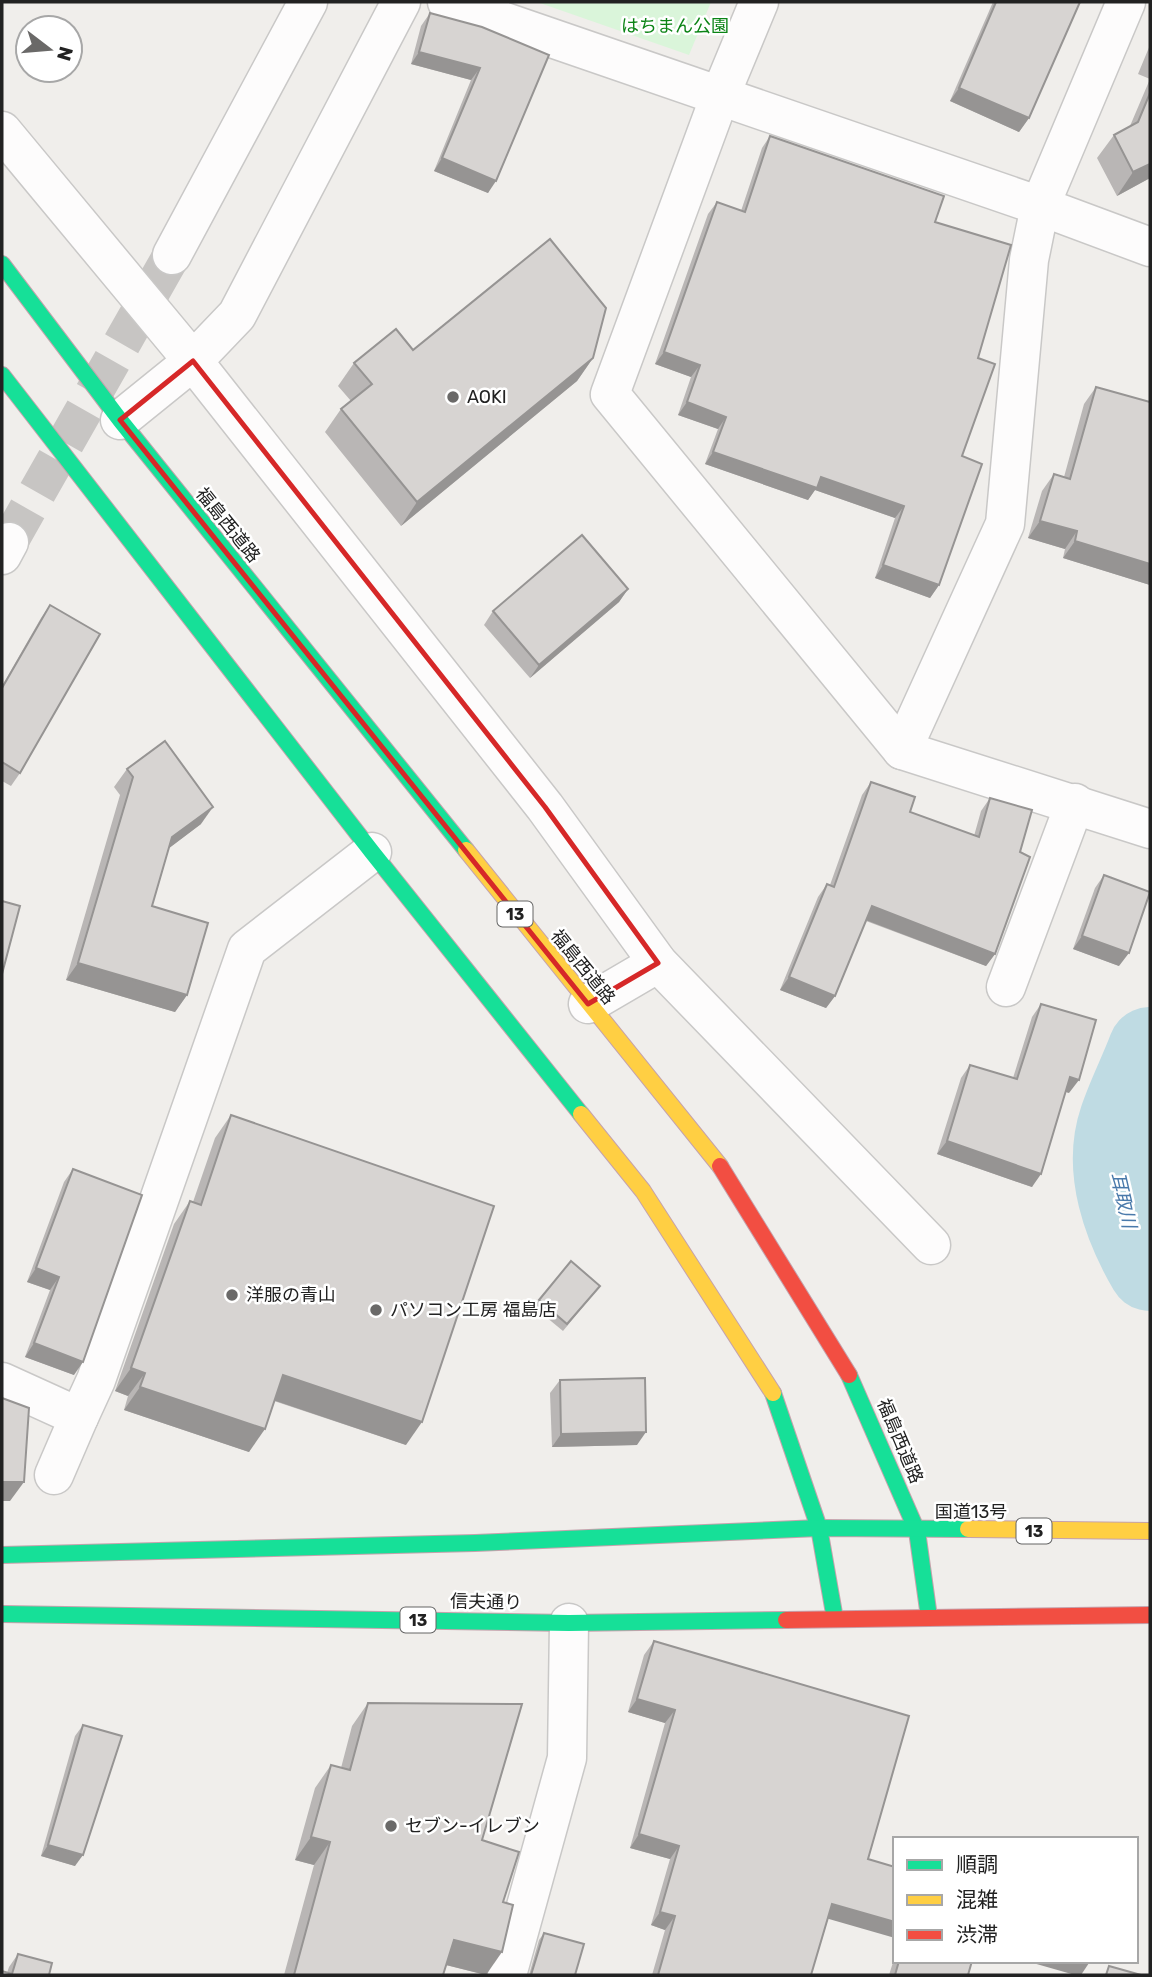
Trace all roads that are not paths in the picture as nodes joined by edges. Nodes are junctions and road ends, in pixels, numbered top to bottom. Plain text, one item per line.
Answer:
1 (308, 2) edge
2 (401, 2) edge
3 (447, 2) edge
4 (759, 2) edge
5 (1126, 2) edge
6 (720, 96) junction
7 (2, 131) edge
8 (1041, 206) junction
9 (1150, 247) edge
10 (172, 255) tunnel mouth
11 (2, 264) edge
12 (193, 361) junction
13 (2, 375) edge
14 (120, 420) junction
15 (902, 750) junction
16 (1075, 803) junction
17 (1150, 829) edge
18 (372, 852) junction
19 (657, 963) junction
20 (1006, 987) dead end
21 (588, 1004) junction
22 (930, 1245) dead end
23 (2, 1382) edge
24 (79, 1417) junction
25 (54, 1475) dead end
26 (819, 1528) junction
27 (917, 1531) junction
28 (1150, 1531) edge
29 (2, 1555) edge
30 (2, 1615) edge
31 (1150, 1615) edge
32 (929, 1617) junction
33 (835, 1619) junction
34 (569, 1623) junction
35 (507, 1975) edge

1 - 10 street
2 - 12 street
3 - 6 street
4 - 6 street
5 - 8 street
6 - 8 street
6 - 15 street
7 - 12 street
8 - 9 street
8 - 15 street
11 - 14 highway, 福島西道路 / 13
12 - 14 street
12 - 19 street
13 - 18 highway
14 - 21 highway, 福島西道路 / 13
15 - 16 street
16 - 17 street
16 - 20 street
18 - 24 street
18 - 26 highway
19 - 21 street
19 - 22 street
21 - 27 highway, 福島西道路 / 13
23 - 24 street
24 - 25 street
26 - 27 highway, 13
26 - 29 highway, 13
26 - 33 highway
27 - 28 highway, 国道13号 / 13
27 - 32 highway, 福島西道路 / 13
30 - 34 highway, 信夫通り / 13
31 - 32 highway, 13
32 - 33 highway, 信夫通り / 13
33 - 34 highway, 信夫通り / 13
34 - 35 street

